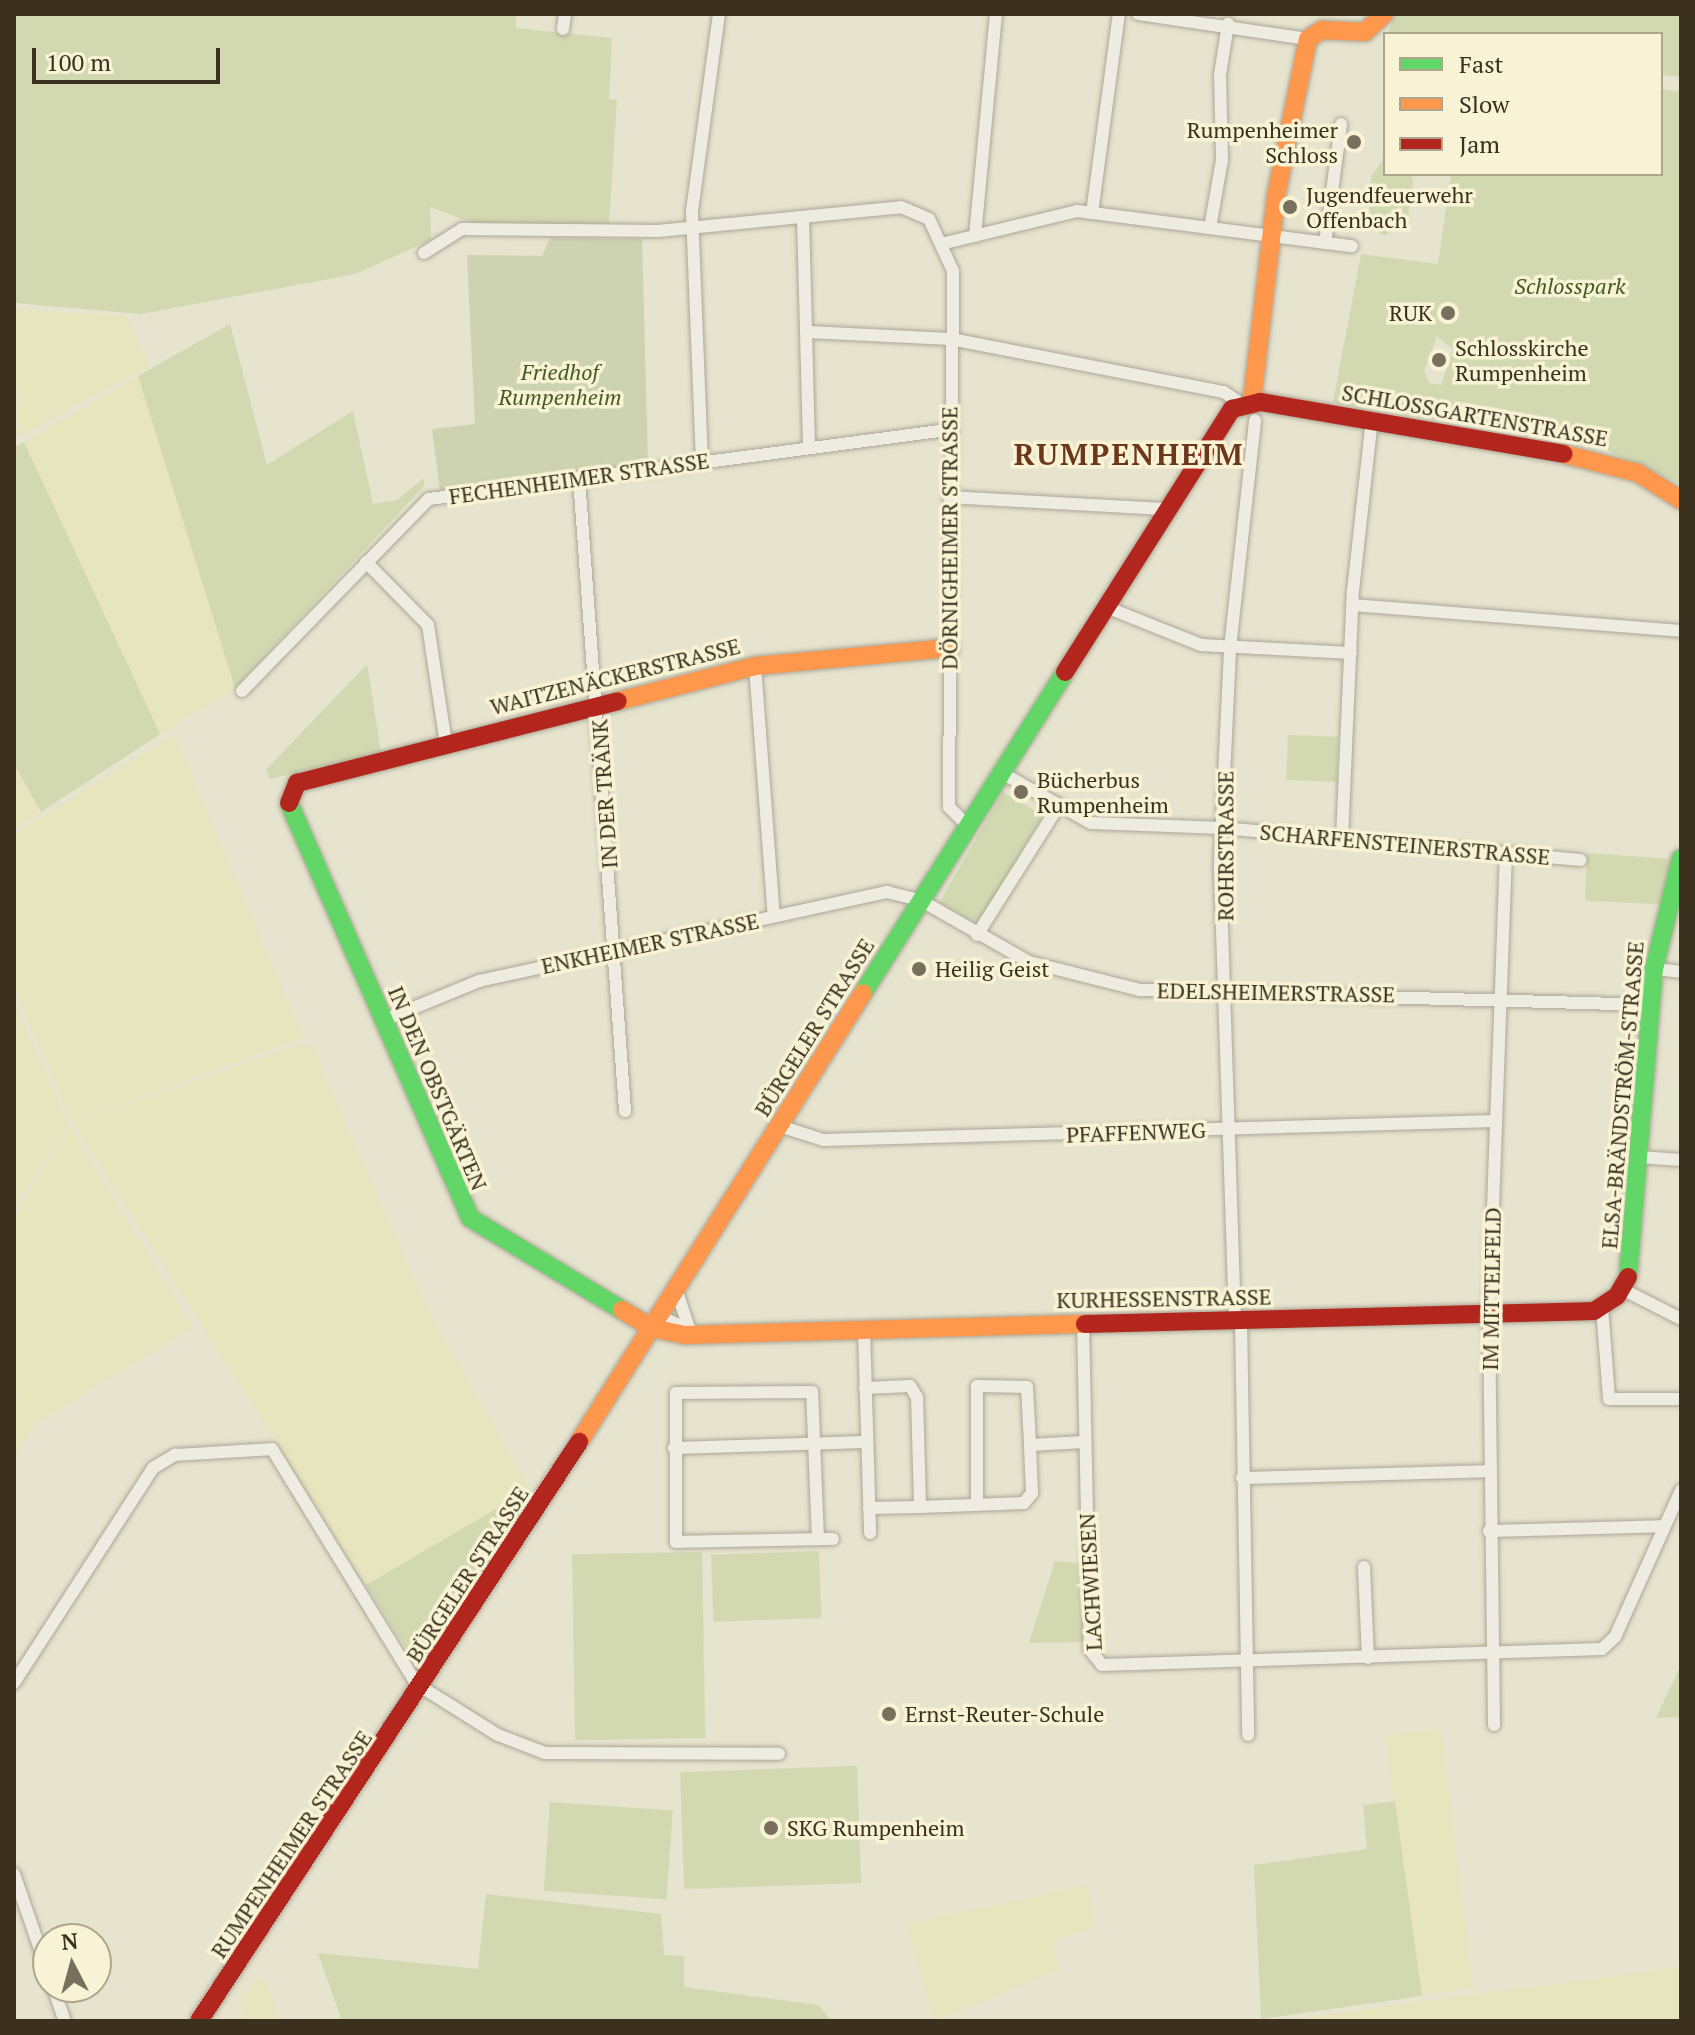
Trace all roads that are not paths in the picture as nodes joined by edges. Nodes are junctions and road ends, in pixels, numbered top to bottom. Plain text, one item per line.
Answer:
1 (565, 14) edge
2 (719, 14) edge
3 (996, 14) edge
4 (1119, 14) edge
5 (1138, 14) edge
6 (1384, 14) edge
7 (1228, 24) junction
8 (563, 29) dead end
9 (1308, 39) junction
10 (1341, 124) dead end
11 (1092, 213) junction
12 (803, 217) junction
13 (693, 228) junction
14 (1210, 228) junction
15 (975, 236) junction
16 (1271, 237) junction
17 (945, 243) junction
18 (1325, 243) junction
19 (1352, 246) dead end
20 (424, 253) dead end
21 (808, 332) junction
22 (951, 339) junction
23 (1249, 408) junction
24 (1372, 420) junction
25 (947, 430) junction
26 (809, 448) junction
27 (702, 462) junction
28 (579, 478) junction
29 (949, 497) junction
30 (1681, 500) edge
31 (1167, 509) junction
32 (366, 562) junction
33 (1352, 605) junction
34 (1106, 607) junction
35 (1681, 631) edge
36 (950, 648) junction
37 (1230, 648) junction
38 (1351, 653) junction
39 (755, 666) junction
40 (242, 691) dead end
41 (598, 704) junction
42 (446, 744) junction
43 (1002, 773) junction
44 (297, 783) joint
45 (1058, 807) junction
46 (968, 826) junction
47 (1222, 828) junction
48 (1342, 839) junction
49 (1506, 854) junction
50 (1681, 858) edge
51 (1581, 860) dead end
52 (922, 901) junction
53 (774, 916) junction
54 (977, 935) junction
55 (614, 951) junction
56 (1654, 969) junction
57 (1681, 972) edge
58 (1230, 993) junction
59 (1499, 996) junction
60 (1650, 1005) junction
61 (384, 1020) junction
62 (625, 1111) dead end
63 (1495, 1121) junction
64 (780, 1126) junction
65 (1231, 1129) junction
66 (1639, 1157) junction
67 (1681, 1160) edge
68 (676, 1289) junction
69 (1622, 1289) junction
70 (1602, 1307) junction
71 (1489, 1316) junction
72 (1681, 1319) edge
73 (1238, 1321) junction
74 (656, 1322) junction
75 (1083, 1323) junction
76 (864, 1328) junction
77 (693, 1331) junction
78 (865, 1388) junction
79 (1681, 1399) edge
80 (867, 1442) junction
81 (1084, 1442) junction
82 (816, 1443) junction
83 (1030, 1445) junction
84 (674, 1448) junction
85 (1488, 1471) junction
86 (1242, 1478) junction
87 (1681, 1490) edge
88 (977, 1505) junction
89 (920, 1507) junction
90 (869, 1508) junction
91 (1664, 1526) junction
92 (1489, 1531) junction
93 (870, 1533) dead end
94 (818, 1539) junction
95 (833, 1539) dead end
96 (1364, 1567) dead end
97 (1493, 1655) junction
98 (1368, 1658) junction
99 (1246, 1662) junction
100 (14, 1683) edge
101 (422, 1690) junction
102 (1494, 1725) dead end
103 (1248, 1735) dead end
104 (779, 1754) dead end
105 (14, 1874) edge
106 (32, 1926) edge
107 (199, 2021) edge

1 - 8 street
2 - 13 street
3 - 15 street
4 - 11 street
5 - 7 street
6 - 9 street
7 - 9 street
7 - 14 street
9 - 16 street
10 - 18 street
11 - 14 street
11 - 15 street
12 - 13 street
12 - 17 street
12 - 21 street
13 - 20 street
13 - 27 street
14 - 16 street
15 - 17 street
16 - 18 street
16 - 23 street
17 - 22 street, DÖRNIGHEIMER STRASSE
18 - 19 street
21 - 22 street
21 - 26 street
22 - 23 street
22 - 25 street, DÖRNIGHEIMER STRASSE
23 - 24 street, SCHLOSSGARTENSTRASSE
23 - 31 street, BÜRGELER STRASSE
23 - 37 street, ROHRSTRASSE
24 - 30 street, SCHLOSSGARTENSTRASSE
24 - 33 street
25 - 26 street, FECHENHEIMER STRASSE
25 - 29 street, DÖRNIGHEIMER STRASSE
26 - 27 street, FECHENHEIMER STRASSE
27 - 28 street, FECHENHEIMER STRASSE
28 - 32 street, FECHENHEIMER STRASSE
28 - 41 street, IN DER TRÄNK
29 - 31 street
29 - 36 street, DÖRNIGHEIMER STRASSE
31 - 34 street, BÜRGELER STRASSE
32 - 40 street, FECHENHEIMER STRASSE
32 - 42 street
33 - 35 street
33 - 38 street
34 - 37 street
34 - 43 street, BÜRGELER STRASSE
36 - 39 street, WAITZENÄCKERSTRASSE
36 - 46 street, DÖRNIGHEIMER STRASSE
37 - 38 street
37 - 47 street, ROHRSTRASSE
38 - 48 street
39 - 41 street, WAITZENÄCKERSTRASSE
39 - 53 street
41 - 42 street, WAITZENÄCKERSTRASSE
41 - 55 street, IN DER TRÄNK
42 - 44 street, WAITZENÄCKERSTRASSE
43 - 45 street, SCHARFENSTEINERSTRASSE
43 - 46 street, BÜRGELER STRASSE
44 - 61 street, IN DEN OBSTGÄRTEN
45 - 47 street, SCHARFENSTEINERSTRASSE
45 - 54 street
46 - 52 street, BÜRGELER STRASSE
47 - 48 street, SCHARFENSTEINERSTRASSE
47 - 58 street, ROHRSTRASSE
48 - 49 street, SCHARFENSTEINERSTRASSE
49 - 51 street, SCHARFENSTEINERSTRASSE
49 - 59 street, IM MITTELFELD
50 - 56 street, ELSA-BRÄNDSTRÖM-STRASSE
52 - 53 street, ENKHEIMER STRASSE
52 - 54 street, EDELSHEIMERSTRASSE
52 - 64 street, BÜRGELER STRASSE
53 - 55 street, ENKHEIMER STRASSE
54 - 58 street, EDELSHEIMERSTRASSE
55 - 61 street, ENKHEIMER STRASSE
55 - 62 street, IN DER TRÄNK
56 - 57 street
56 - 60 street, ELSA-BRÄNDSTRÖM-STRASSE
58 - 59 street, EDELSHEIMERSTRASSE
58 - 65 street, ROHRSTRASSE
59 - 60 street, EDELSHEIMERSTRASSE
59 - 63 street, IM MITTELFELD
60 - 66 street, ELSA-BRÄNDSTRÖM-STRASSE
61 - 74 street, IN DEN OBSTGÄRTEN
63 - 65 street, PFAFFENWEG
63 - 71 street, IM MITTELFELD
64 - 65 street, PFAFFENWEG
64 - 68 street, BÜRGELER STRASSE
65 - 73 street, ROHRSTRASSE
66 - 67 street
66 - 69 street, ELSA-BRÄNDSTRÖM-STRASSE
68 - 74 street, BÜRGELER STRASSE
68 - 77 street
69 - 70 street
69 - 72 street
70 - 71 street, KURHESSENSTRASSE
70 - 79 street
71 - 73 street, KURHESSENSTRASSE
71 - 85 street, IM MITTELFELD
73 - 75 street, KURHESSENSTRASSE
73 - 86 street, ROHRSTRASSE
74 - 77 street, KURHESSENSTRASSE
74 - 101 street, BÜRGELER STRASSE
75 - 76 street, KURHESSENSTRASSE
75 - 81 street, LACHWIESEN
76 - 77 street, KURHESSENSTRASSE
76 - 78 street
78 - 80 street
78 - 89 street
80 - 82 street
80 - 90 street
81 - 83 street
81 - 99 street, LACHWIESEN
82 - 84 street
82 - 84 street
82 - 94 street
83 - 88 street
83 - 88 street
84 - 94 street
85 - 86 street
85 - 92 street, IM MITTELFELD
86 - 99 street, ROHRSTRASSE
87 - 91 street, LACHWIESEN
88 - 89 street
89 - 90 street
90 - 93 street
91 - 92 street
91 - 97 street, LACHWIESEN
92 - 97 street, IM MITTELFELD
94 - 95 street
96 - 98 street
97 - 98 street, LACHWIESEN
97 - 102 street, IM MITTELFELD
98 - 99 street, LACHWIESEN
99 - 103 street, ROHRSTRASSE
100 - 101 street
101 - 104 street, BÜRGELER STRASSE
101 - 107 street, RUMPENHEIMER STRASSE
105 - 106 street

